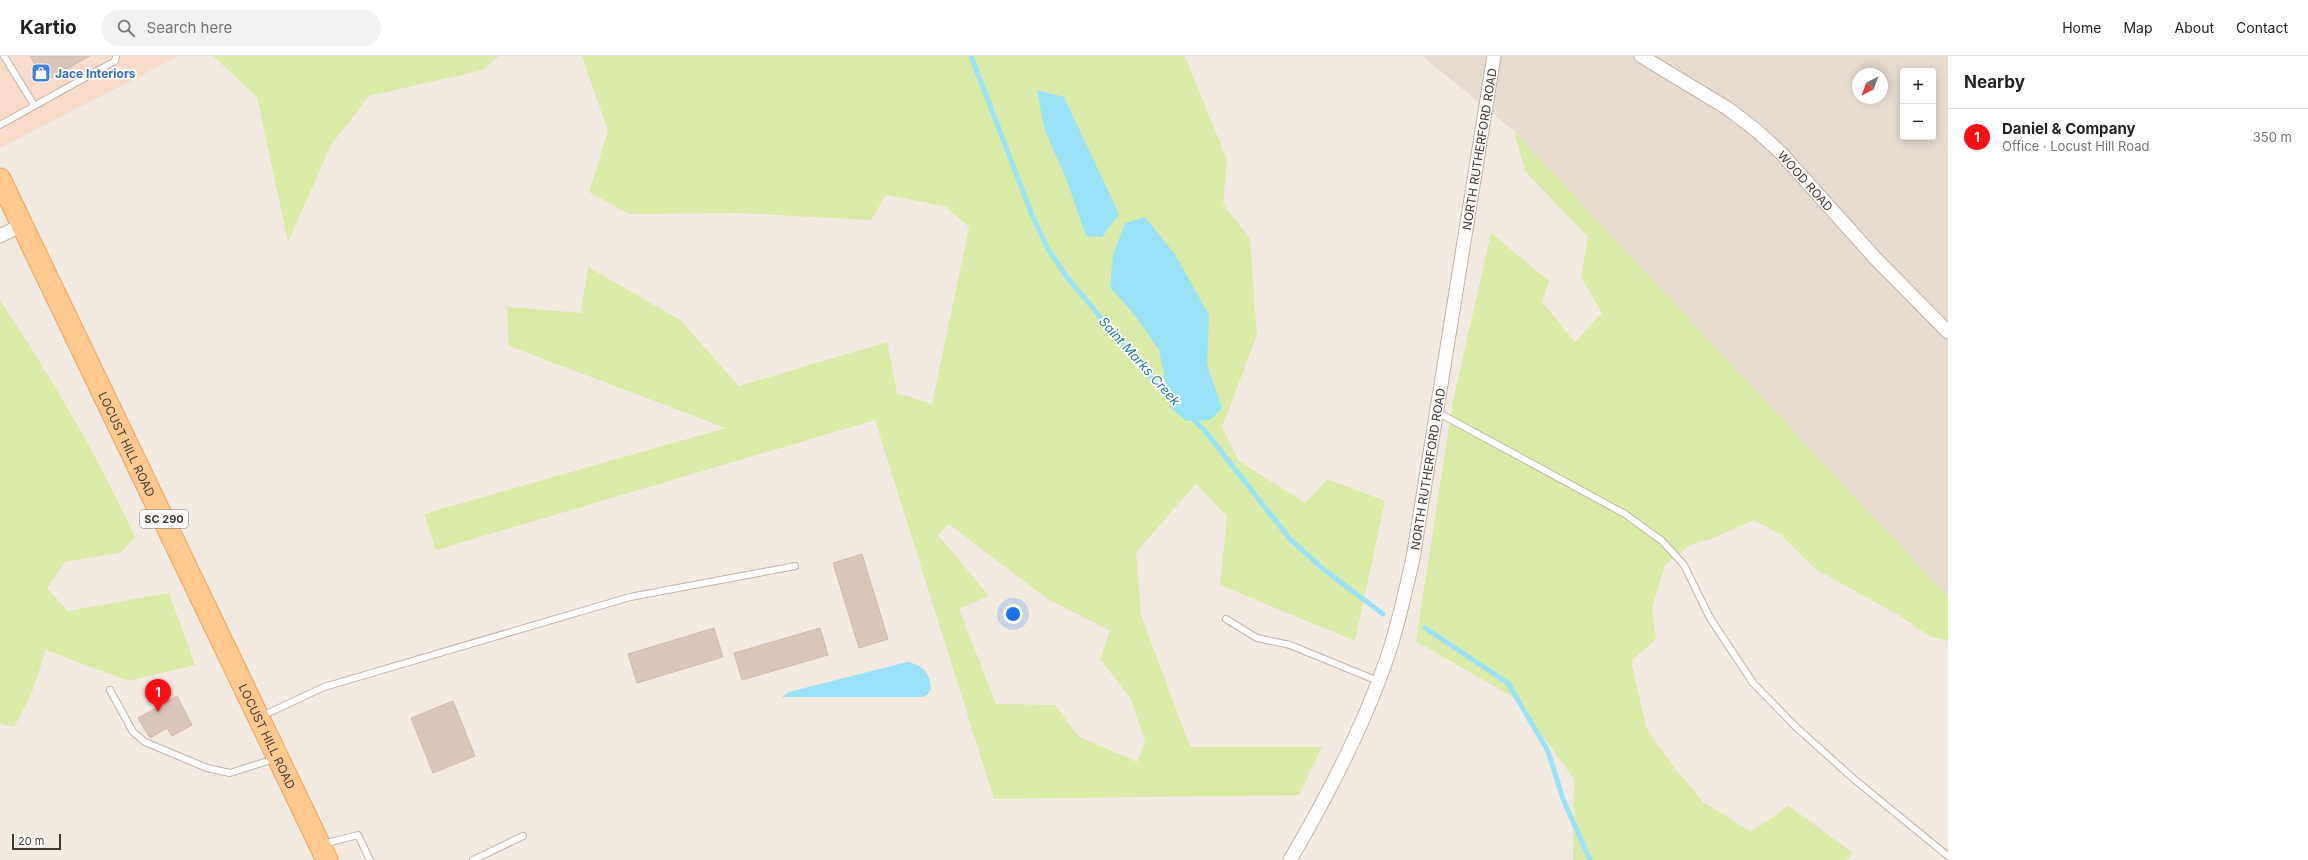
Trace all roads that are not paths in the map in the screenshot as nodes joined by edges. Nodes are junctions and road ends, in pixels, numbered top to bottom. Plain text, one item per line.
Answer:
1 (4, 56) edge
2 (116, 56) edge
3 (1494, 56) edge
4 (1641, 56) edge
5 (34, 105) junction
6 (0, 125) edge
7 (0, 179) edge
8 (22, 225) junction
9 (0, 236) edge
10 (1948, 332) edge
11 (1437, 412) junction
12 (794, 566) dead end
13 (1226, 619) dead end
14 (1378, 681) junction
15 (110, 690) dead end
16 (258, 718) junction
17 (278, 758) junction
18 (523, 836) dead end
19 (323, 852) edge
20 (1948, 856) edge
21 (370, 860) edge
22 (473, 860) edge
23 (1290, 860) edge

1 - 5 lane
2 - 5 lane
3 - 11 street, NORTH RUTHERFORD ROAD
4 - 10 street, WOOD ROAD
5 - 6 lane
7 - 8 main road, LOCUST HILL ROAD / SC 290
8 - 9 street
8 - 16 main road, LOCUST HILL ROAD / SC 290
11 - 14 street, NORTH RUTHERFORD ROAD
11 - 20 lane
12 - 16 lane
13 - 14 lane
14 - 23 street, NORTH RUTHERFORD ROAD
15 - 17 lane
16 - 17 main road, LOCUST HILL ROAD / SC 290
17 - 19 main road, LOCUST HILL ROAD / SC 290
18 - 22 lane
19 - 21 lane

